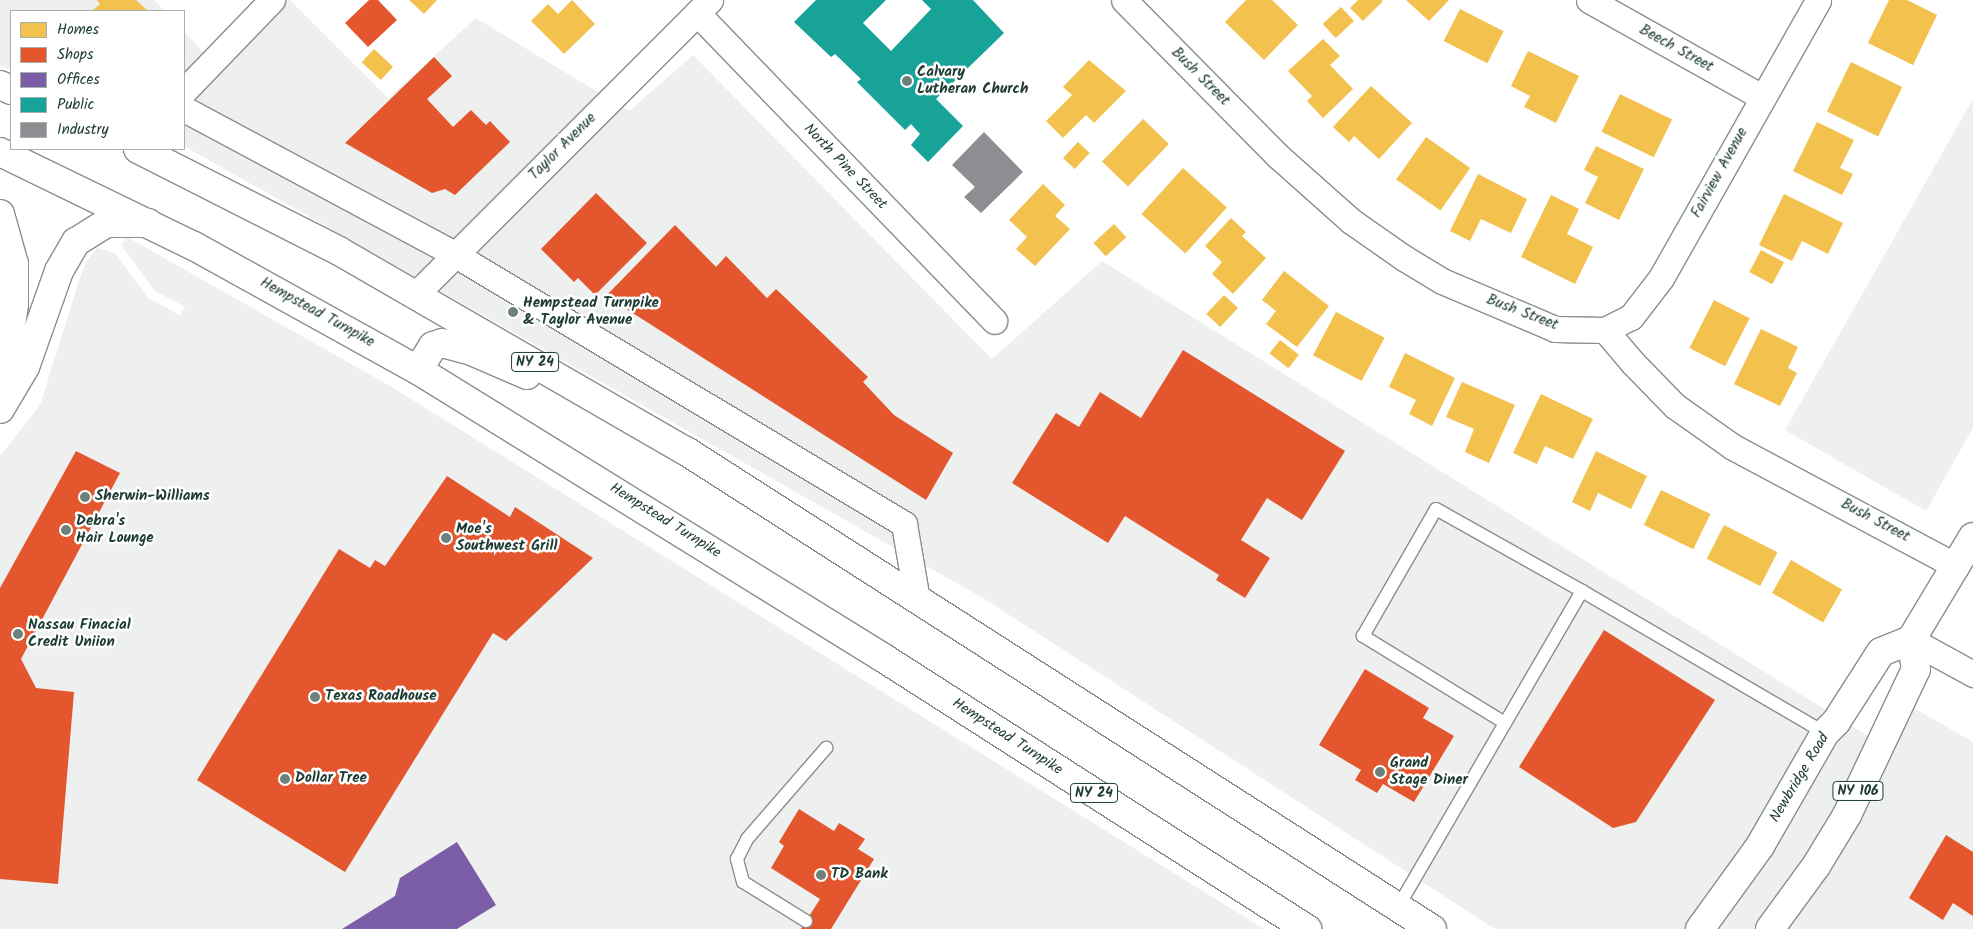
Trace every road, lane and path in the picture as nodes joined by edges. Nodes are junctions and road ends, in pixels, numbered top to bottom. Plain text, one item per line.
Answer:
1 (272, 0) edge
2 (1124, 0) edge
3 (1589, 0) edge
4 (1818, 0) edge
5 (703, 6) edge
6 (185, 90) edge
7 (1762, 97) junction
8 (185, 110) edge
9 (140, 150) edge
10 (0, 152) edge
11 (0, 214) edge
12 (148, 223) junction
13 (454, 254) junction
14 (416, 294) junction
15 (994, 321) dead end
16 (1605, 330) junction
17 (418, 370) junction
18 (0, 371) edge
19 (0, 409) edge
20 (686, 451) junction
21 (1973, 536) edge
22 (1956, 566) junction
23 (1582, 592) junction
24 (917, 600) junction
25 (1911, 640) junction
26 (1973, 674) edge
27 (1504, 723) junction
28 (1825, 733) junction
29 (826, 748) dead end
30 (1398, 907) junction
31 (806, 921) dead end
32 (1307, 929) edge
33 (1432, 929) edge
34 (1700, 929) edge
35 (1770, 929) edge

1 - 6 street
2 - 16 street, Bush Street
3 - 7 street, Beech Street
4 - 7 street, Fairview Avenue
5 - 13 street, Taylor Avenue
5 - 15 street, North Pine Street
7 - 16 street, Fairview Avenue
8 - 13 street
9 - 14 main road, NY 24
10 - 12 main road, Hempstead Turnpike / NY 24
11 - 18 main road
12 - 17 main road, Hempstead Turnpike / NY 24
12 - 19 main road
13 - 14 street, Taylor Avenue
13 - 24 street
14 - 20 main road, NY 24
16 - 22 street, Bush Street
17 - 20 main road
17 - 32 main road, Hempstead Turnpike / NY 24
20 - 24 main road, NY 24
21 - 22 main road
22 - 25 main road
23 - 27 lane
23 - 27 lane
23 - 28 lane
24 - 30 main road, NY 24
25 - 26 street
25 - 28 main road, Newbridge Road
25 - 35 main road, NY 106
27 - 30 lane
28 - 34 main road, Newbridge Road
29 - 31 lane
30 - 33 main road, NY 24

